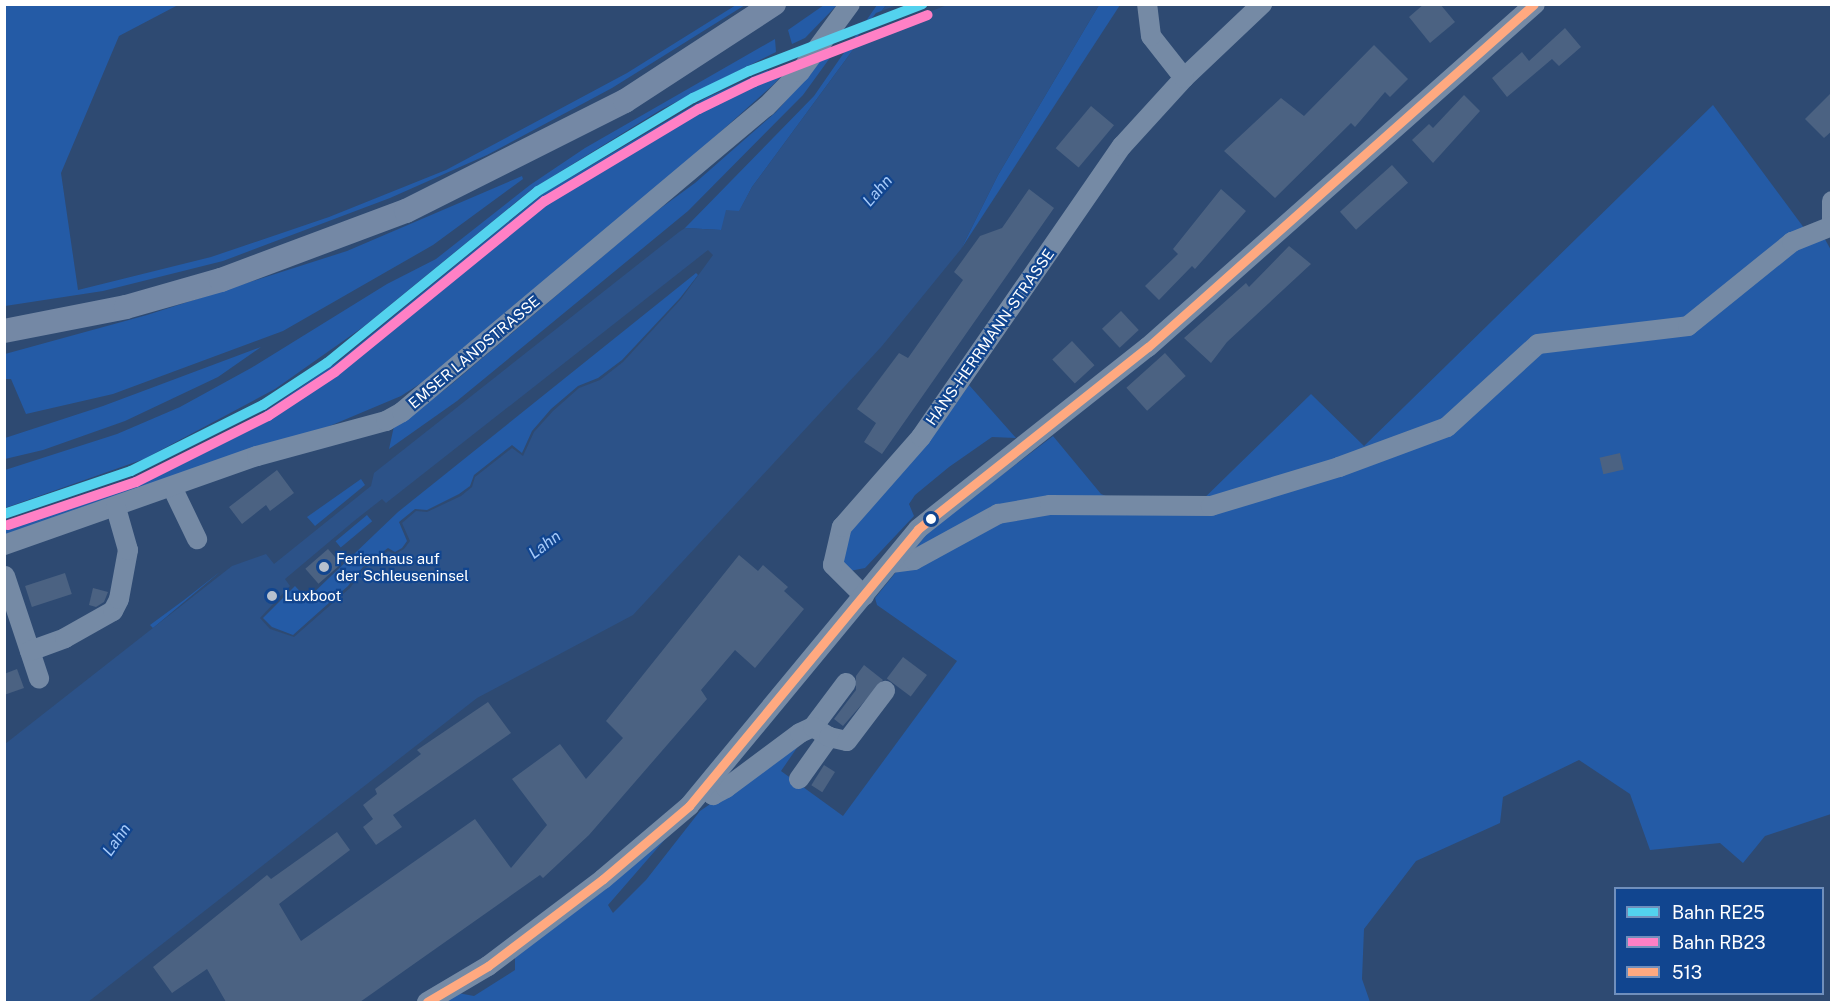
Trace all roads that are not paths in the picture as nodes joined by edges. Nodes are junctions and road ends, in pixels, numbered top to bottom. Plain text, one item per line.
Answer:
1 (774, 4) edge
2 (850, 4) edge
3 (1147, 4) edge
4 (1262, 4) edge
5 (1535, 4) edge
6 (1184, 78) junction
7 (1832, 201) edge
8 (1832, 225) edge
9 (15, 329) edge
10 (172, 487) junction
11 (116, 508) junction
12 (197, 539) dead end
13 (4, 545) edge
14 (891, 562) junction
15 (5, 576) edge
16 (863, 606) junction
17 (30, 651) junction
18 (39, 678) dead end
19 (846, 683) dead end
20 (885, 691) dead end
21 (821, 732) junction
22 (800, 779) dead end
23 (705, 788) junction
24 (427, 1002) edge

1 - 9 main road
2 - 10 street, EMSER LANDSTRASSE
3 - 6 street
4 - 6 street, HANS-HERRMANN-STRASSE
5 - 14 street
6 - 16 street, HANS-HERRMANN-STRASSE
7 - 8 street
8 - 14 street
10 - 11 street, EMSER LANDSTRASSE
10 - 12 street
11 - 13 street, EMSER LANDSTRASSE
11 - 17 street
14 - 16 street
15 - 17 street
16 - 23 street
17 - 18 street
19 - 21 street
20 - 21 street
21 - 22 street
21 - 23 street
23 - 24 street

